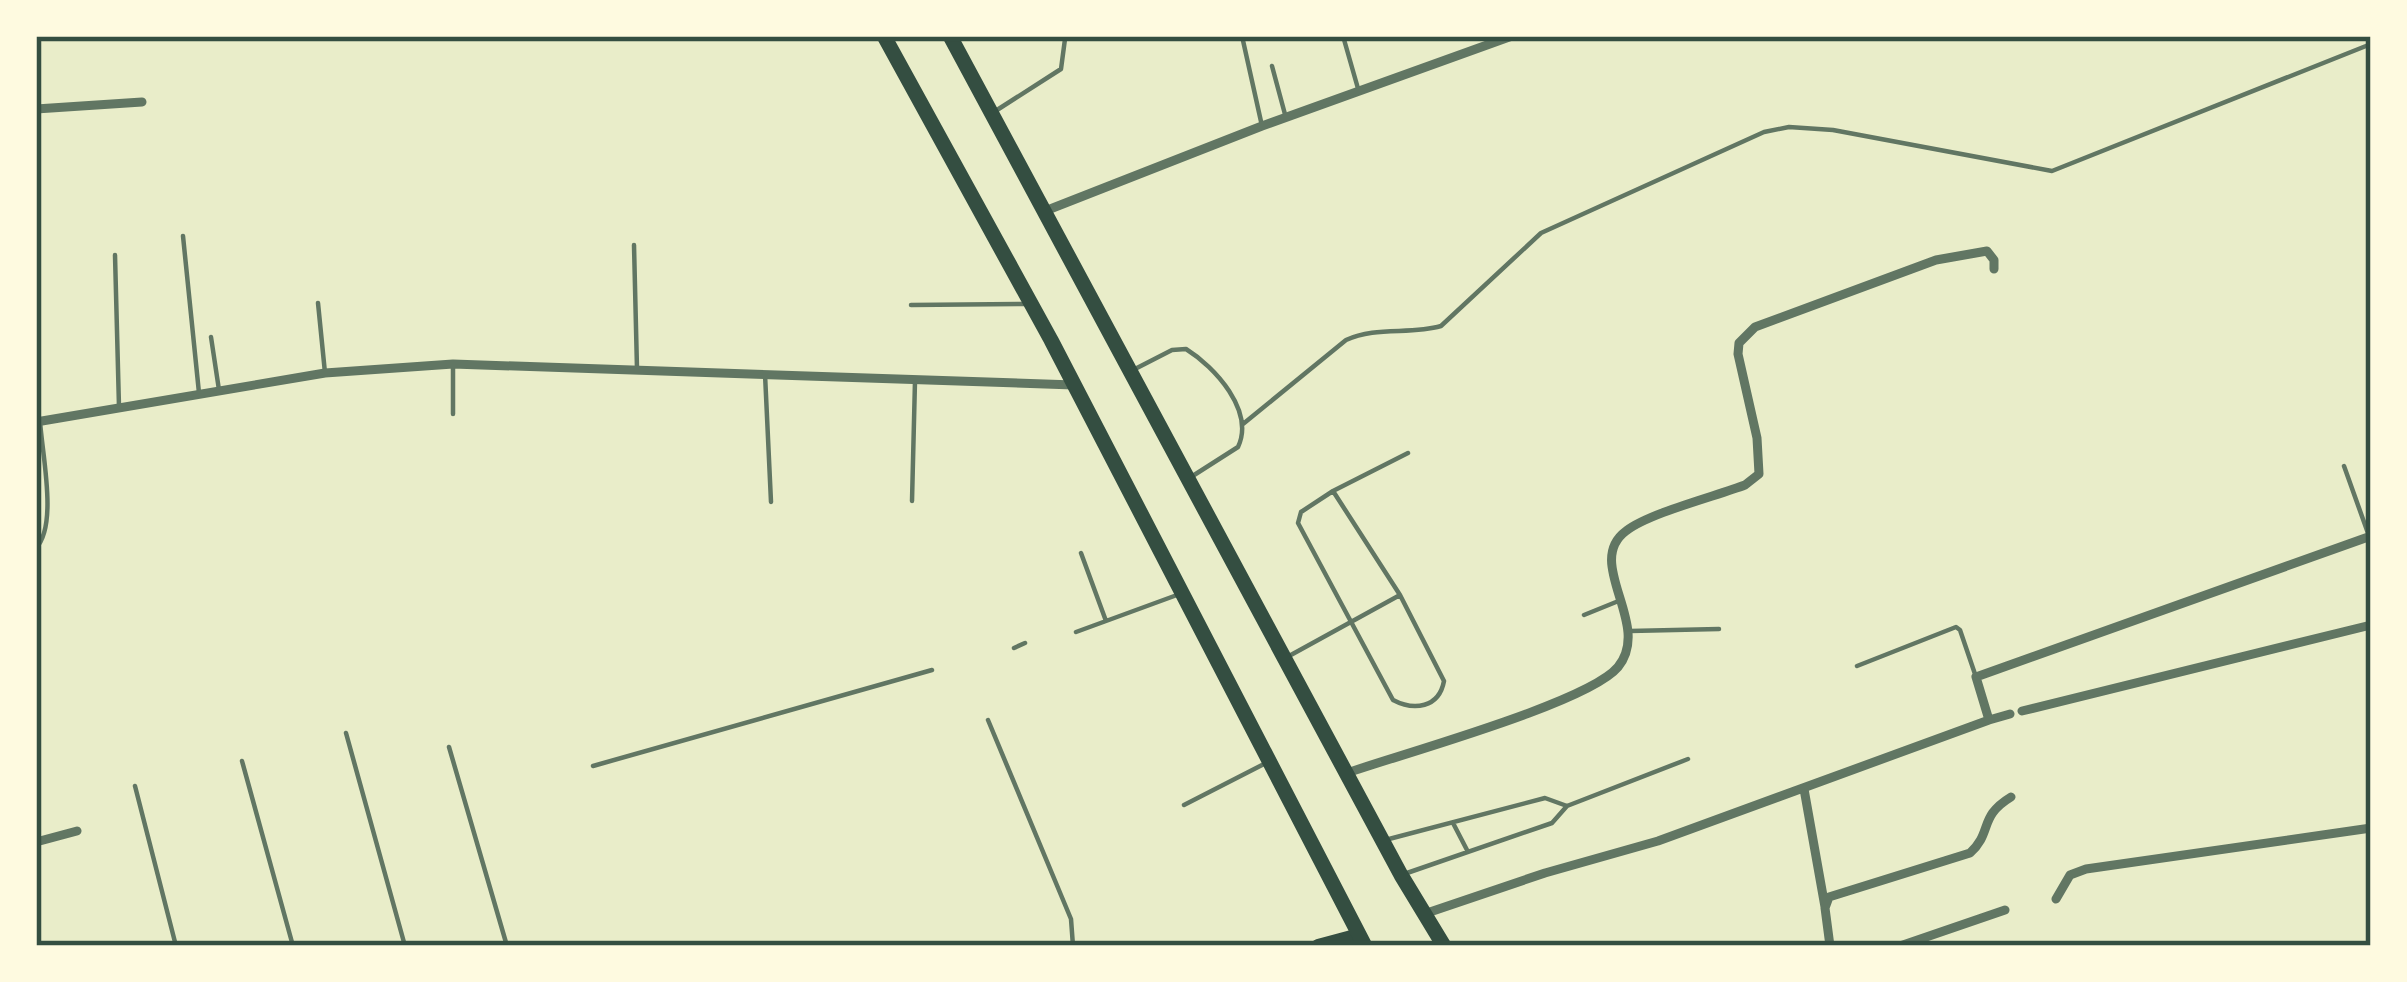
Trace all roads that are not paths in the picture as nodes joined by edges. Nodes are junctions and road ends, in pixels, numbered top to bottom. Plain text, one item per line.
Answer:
1 (884, 36) edge
2 (950, 36) edge
3 (1242, 36) edge
4 (1343, 36) edge
5 (1512, 36) edge
6 (1065, 39) dead end
7 (2371, 44) edge
8 (1272, 66) dead end
9 (1359, 92) junction
10 (142, 102) dead end
11 (36, 109) edge
12 (992, 112) junction
13 (1286, 118) junction
14 (1262, 126) junction
15 (1045, 211) junction
16 (183, 236) dead end
17 (634, 245) dead end
18 (115, 255) dead end
19 (1994, 269) dead end
20 (318, 303) dead end
21 (1031, 304) junction
22 (911, 305) dead end
23 (211, 337) dead end
24 (453, 364) junction
25 (637, 369) junction
26 (1128, 372) junction
27 (325, 373) junction
28 (765, 374) junction
29 (915, 380) junction
30 (1074, 385) junction
31 (219, 389) junction
32 (199, 393) junction
33 (119, 407) junction
34 (453, 414) dead end
35 (38, 422) edge
36 (1243, 424) junction
37 (1408, 453) dead end
38 (2344, 466) dead end
39 (1187, 480) junction
40 (1333, 490) junction
41 (912, 501) dead end
42 (771, 502) dead end
43 (2370, 536) edge
44 (36, 548) edge
45 (1082, 554) dead end
46 (1180, 594) junction
47 (1400, 595) junction
48 (1621, 600) junction
49 (1584, 615) dead end
50 (1106, 622) junction
51 (1346, 623) junction
52 (2371, 625) edge
53 (1719, 629) dead end
54 (1630, 631) junction
55 (1076, 632) dead end
56 (1025, 644) dead end
57 (1014, 648) dead end
58 (1285, 659) junction
59 (1857, 667) dead end
60 (932, 670) dead end
61 (1976, 677) junction
62 (1989, 720) junction
63 (988, 721) dead end
64 (346, 733) dead end
65 (449, 747) dead end
66 (1688, 759) dead end
67 (242, 761) dead end
68 (1267, 762) junction
69 (593, 766) dead end
70 (1347, 773) junction
71 (135, 786) dead end
72 (1804, 789) junction
73 (2011, 797) dead end
74 (1184, 805) dead end
75 (1567, 806) junction
76 (1453, 822) junction
77 (2371, 828) edge
78 (77, 831) dead end
79 (1384, 841) junction
80 (36, 842) edge
81 (1467, 850) junction
82 (1401, 875) junction
83 (2056, 899) dead end
84 (1825, 908) junction
85 (2005, 910) dead end
86 (1424, 914) junction
87 (1362, 940) edge
88 (176, 946) edge
89 (292, 946) edge
90 (405, 946) edge
91 (507, 946) edge
92 (1073, 946) edge
93 (1318, 946) edge
94 (1444, 946) edge
95 (1830, 946) edge
96 (1900, 946) edge

1 - 21 main road
2 - 12 main road
3 - 14 lane
4 - 9 lane
5 - 9 street
6 - 12 lane
7 - 36 lane
8 - 13 lane
9 - 13 street
10 - 11 street
12 - 15 main road
13 - 14 street
14 - 15 street
15 - 26 main road
16 - 32 lane
17 - 25 lane
18 - 33 lane
19 - 48 street
20 - 27 lane
21 - 22 lane
21 - 30 main road
23 - 31 lane
24 - 25 street
24 - 27 street
24 - 34 lane
25 - 28 street
26 - 36 lane
26 - 39 main road
27 - 31 street
28 - 29 street
28 - 42 lane
29 - 30 street
29 - 41 lane
30 - 46 main road
31 - 32 street
32 - 33 street
33 - 35 street
35 - 44 lane
36 - 39 lane
37 - 40 lane
38 - 43 lane
39 - 58 main road
40 - 47 lane
40 - 51 lane
43 - 61 street
45 - 50 lane
46 - 50 lane
46 - 68 main road
47 - 51 lane
47 - 51 lane
48 - 49 lane
48 - 54 street
50 - 55 lane
51 - 58 lane
52 - 62 street
53 - 54 lane
54 - 70 street
56 - 57 lane
58 - 70 main road
59 - 61 lane
60 - 69 lane
61 - 62 street
62 - 72 street
63 - 92 lane
64 - 90 lane
65 - 91 lane
66 - 75 lane
67 - 89 lane
68 - 74 lane
68 - 87 main road
70 - 79 main road
71 - 88 lane
72 - 84 street
72 - 86 street
73 - 84 street
75 - 76 lane
75 - 81 lane
76 - 79 lane
76 - 81 lane
77 - 83 street
78 - 80 street
79 - 82 main road
81 - 82 lane
82 - 86 main road
84 - 95 street
85 - 96 street
86 - 94 main road
87 - 93 main road

